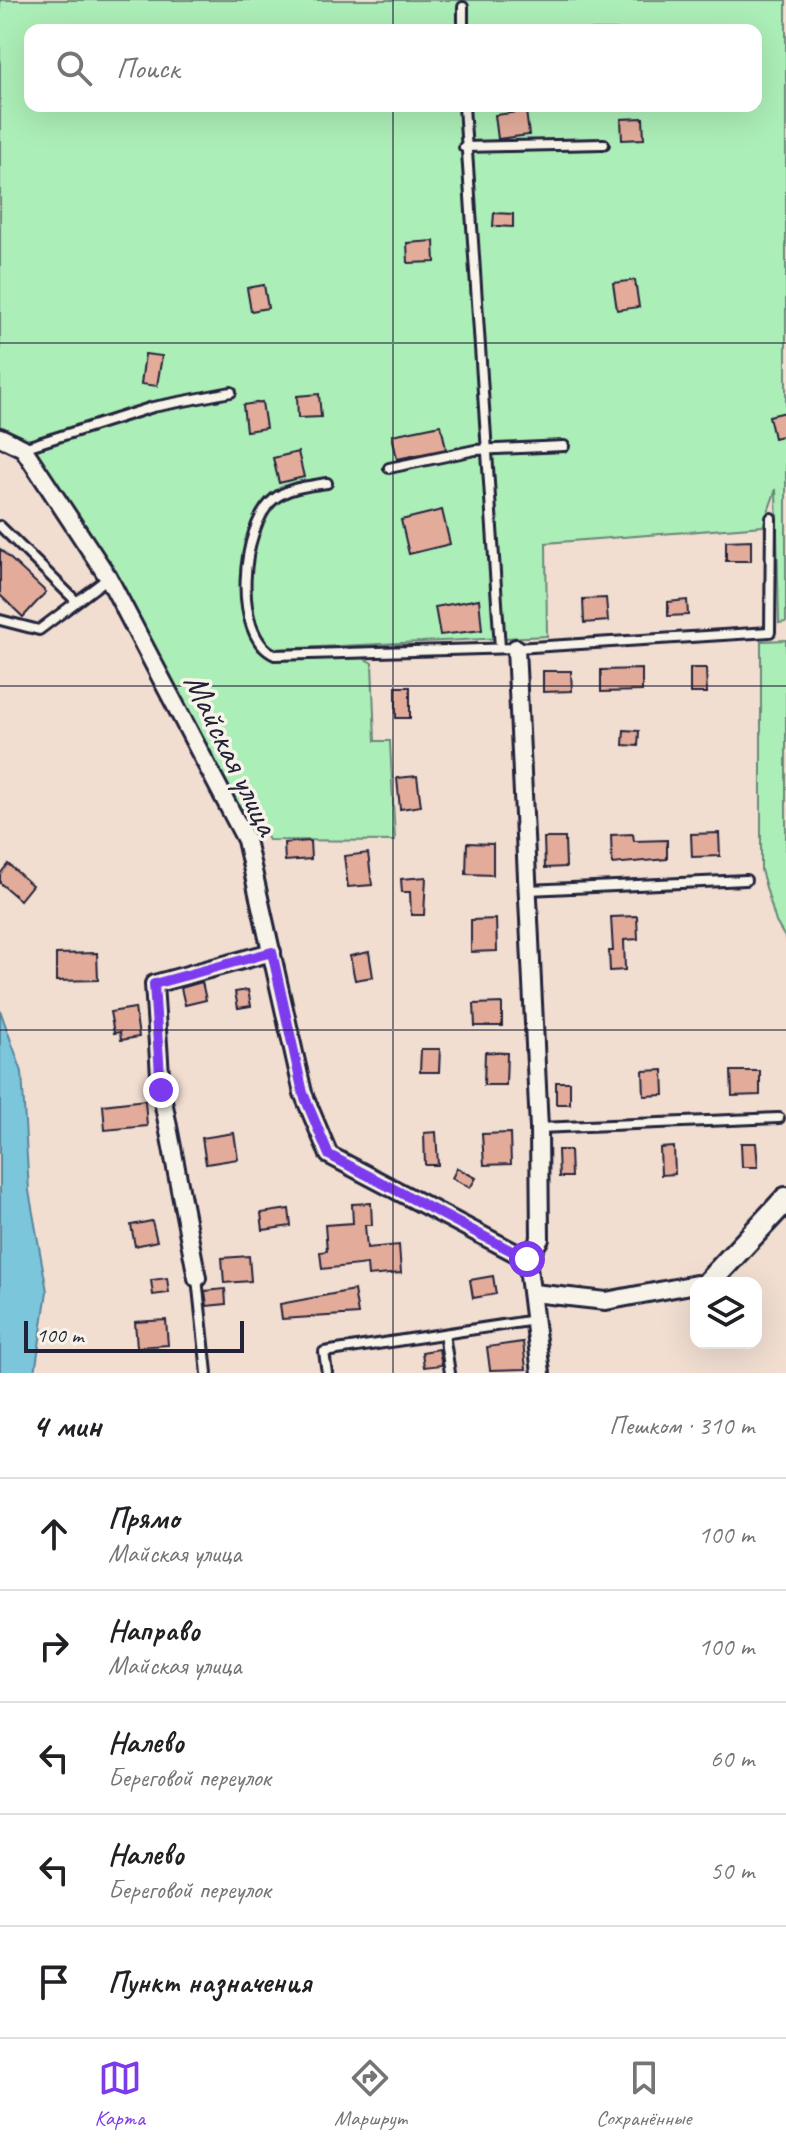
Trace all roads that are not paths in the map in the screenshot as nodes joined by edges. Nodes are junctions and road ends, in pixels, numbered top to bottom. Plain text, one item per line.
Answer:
1 (463, 7) dead end
2 (463, 24) edge
3 (464, 112) edge
4 (604, 144) dead end
5 (464, 147) junction
6 (231, 392) dead end
7 (0, 437) edge
8 (564, 446) dead end
9 (23, 448) junction
10 (488, 449) junction
11 (389, 468) dead end
12 (327, 483) dead end
13 (771, 518) dead end
14 (0, 526) edge
15 (108, 577) junction
16 (76, 601) junction
17 (0, 620) edge
18 (508, 648) junction
19 (746, 880) dead end
20 (527, 890) junction
21 (272, 952) junction
22 (779, 1118) dead end
23 (539, 1128) junction
24 (786, 1199) edge
25 (527, 1259) junction
26 (711, 1277) edge
27 (197, 1278) joint
28 (690, 1285) edge
29 (533, 1293) junction
30 (536, 1320) junction
31 (444, 1334) junction
32 (207, 1373) edge
33 (327, 1373) edge
34 (450, 1373) edge
35 (541, 1373) edge

1 - 2 lane
3 - 5 lane
4 - 5 lane
5 - 10 lane
6 - 9 lane
7 - 9 street
8 - 10 lane
9 - 15 street, Майская улица
10 - 11 lane
10 - 18 lane
12 - 18 lane
13 - 18 lane
14 - 16 lane
15 - 16 lane
15 - 21 street, Майская улица
16 - 17 lane
18 - 20 street
19 - 20 lane
20 - 23 street
21 - 25 street, Майская улица
21 - 27 street
22 - 23 lane
23 - 25 street
24 - 26 street
25 - 29 street
27 - 32 lane
28 - 29 street
29 - 30 street
30 - 31 lane
30 - 35 street
31 - 33 lane
31 - 34 lane

